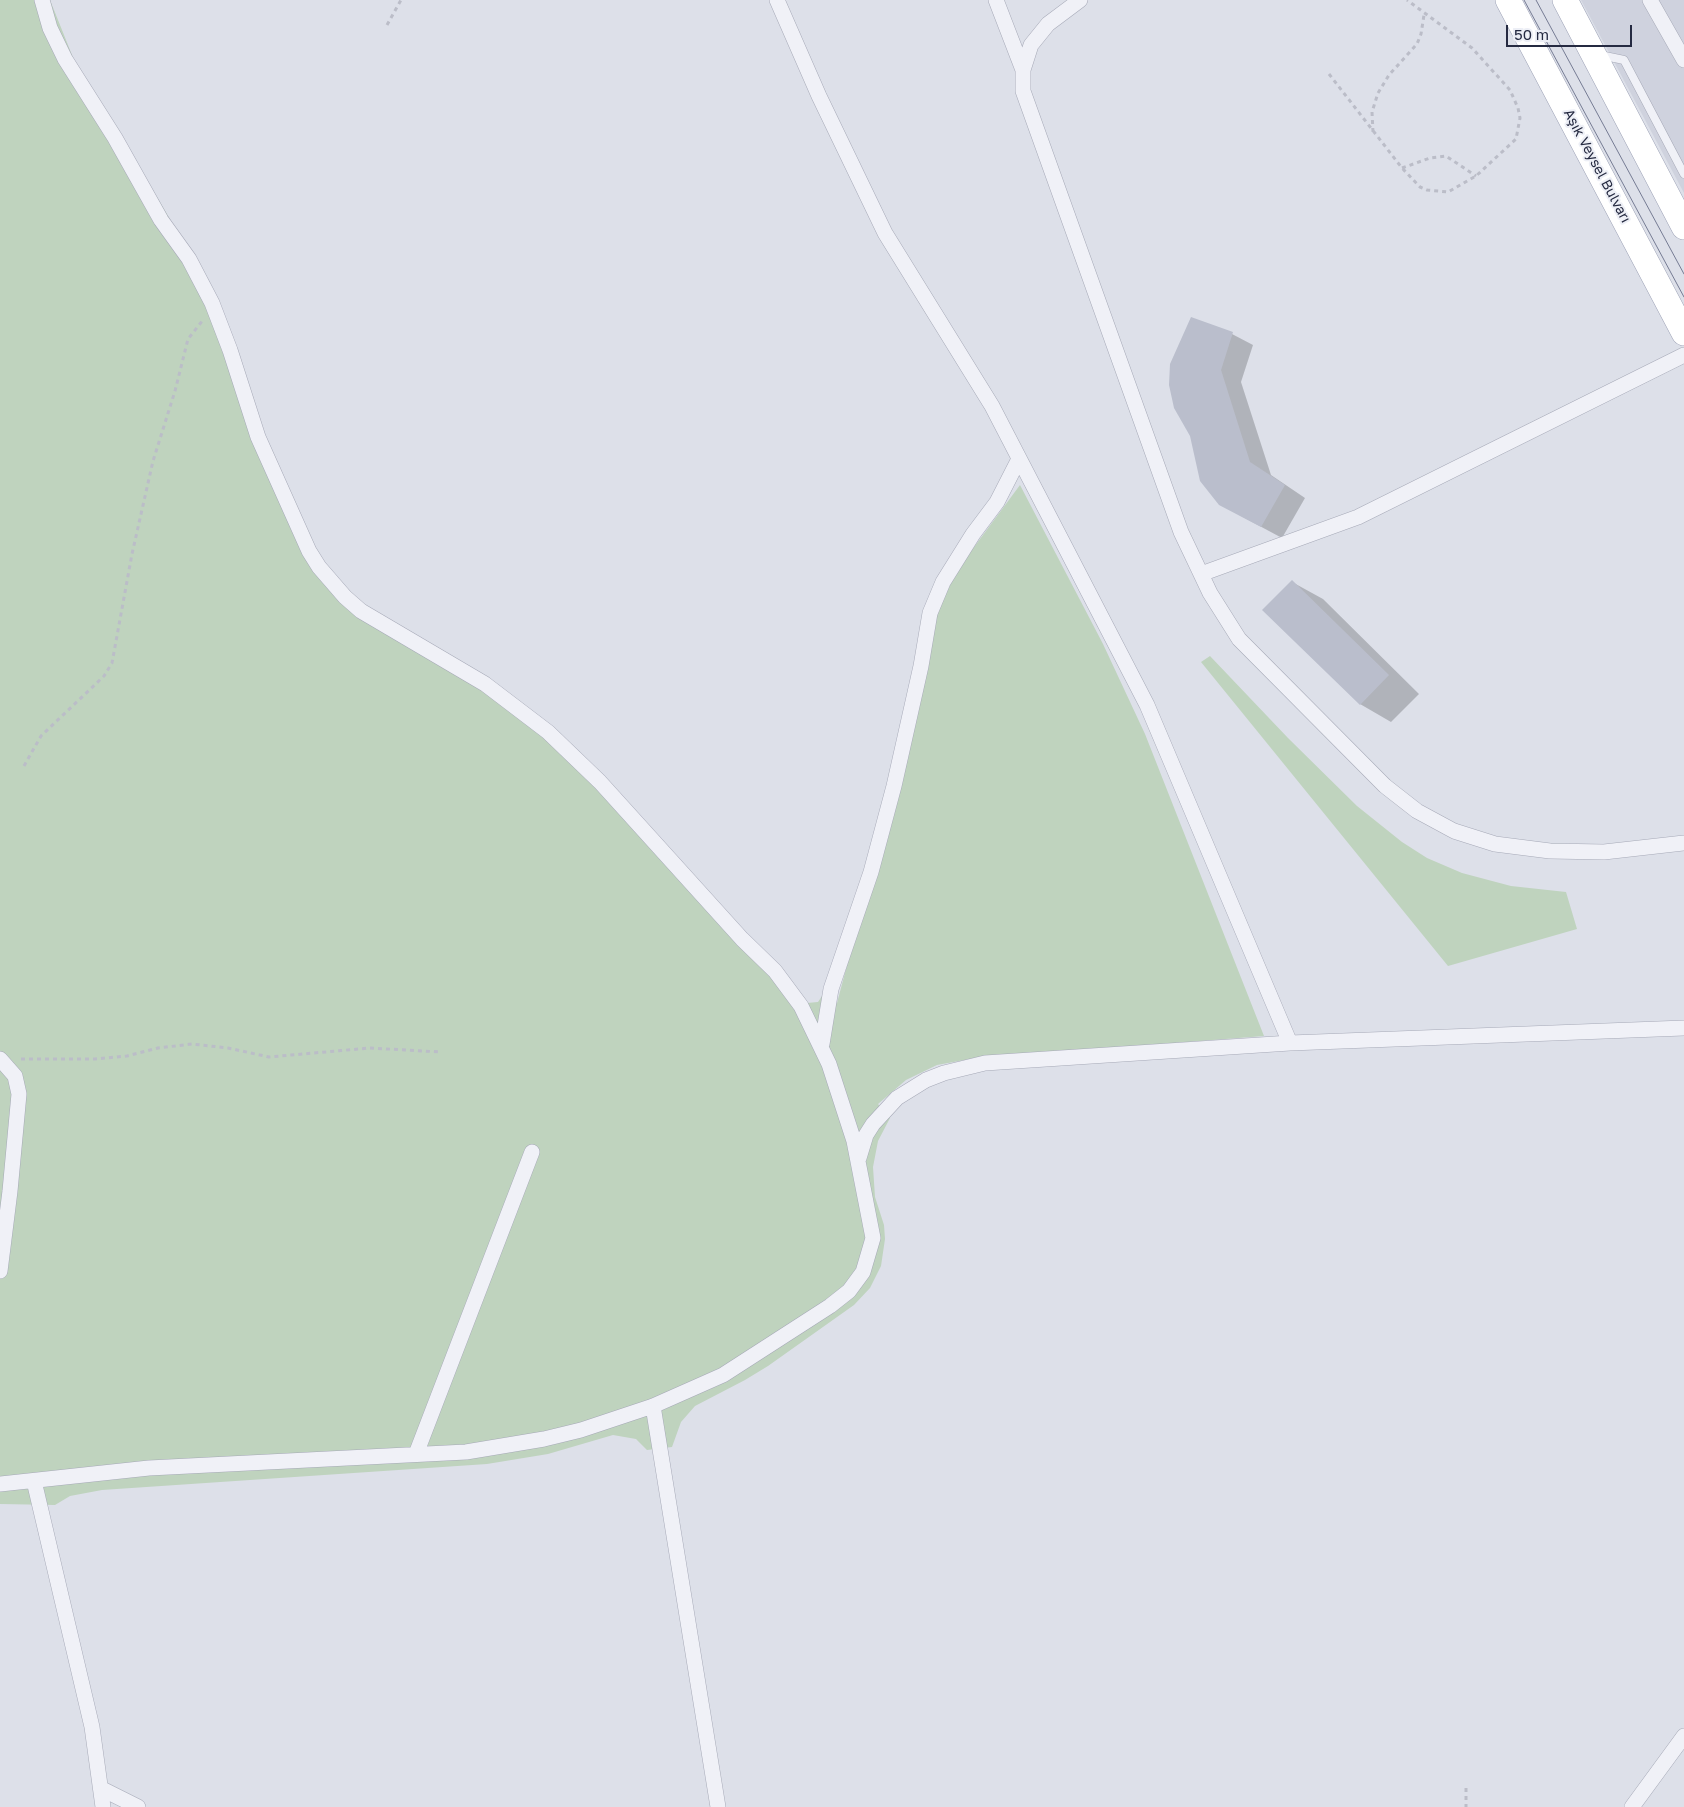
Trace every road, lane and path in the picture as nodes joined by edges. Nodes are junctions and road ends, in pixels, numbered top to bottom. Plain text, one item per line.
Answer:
1 (42, 0) edge
2 (401, 0) edge
3 (777, 0) edge
4 (996, 0) edge
5 (1080, 0) edge
6 (1406, 0) edge
7 (1508, 0) edge
8 (1565, 0) edge
9 (1650, 0) edge
10 (1424, 15) junction
11 (387, 25) dead end
12 (1593, 54) junction
13 (1684, 60) edge
14 (1023, 70) junction
15 (1329, 74) dead end
16 (1373, 132) junction
17 (1402, 168) junction
18 (1684, 174) edge
19 (1476, 176) junction
20 (1684, 227) edge
21 (214, 308) junction
22 (1684, 333) edge
23 (1684, 355) edge
24 (1019, 459) junction
25 (1201, 574) junction
26 (24, 766) dead end
27 (1683, 844) edge
28 (1684, 1028) edge
29 (1290, 1043) junction
30 (822, 1044) junction
31 (441, 1052) dead end
32 (19, 1058) dead end
33 (0, 1059) edge
34 (532, 1152) dead end
35 (858, 1162) junction
36 (0, 1271) edge
37 (654, 1406) junction
38 (416, 1454) junction
39 (34, 1481) junction
40 (0, 1484) edge
41 (1684, 1736) edge
42 (1466, 1788) dead end
43 (102, 1790) junction
44 (103, 1807) edge
45 (138, 1807) edge
46 (718, 1807) edge
47 (1466, 1807) edge
48 (1632, 1807) edge

1 - 21 street
2 - 11 path
3 - 24 street
4 - 14 street
5 - 14 street
6 - 10 path
7 - 22 main road, Aşık Veysel Bulvarı
8 - 12 main road
9 - 13 street
10 - 16 path
10 - 19 path
12 - 18 lane
12 - 20 main road
14 - 25 street
15 - 16 path
16 - 17 path
17 - 19 path
17 - 19 path
21 - 26 path
21 - 30 street
23 - 25 street
24 - 29 street
24 - 30 street
25 - 27 street
28 - 29 street
29 - 35 street
30 - 35 street
31 - 32 path
33 - 36 street
34 - 38 street
35 - 37 street
37 - 38 street
37 - 46 street
38 - 39 street
39 - 40 street
39 - 43 street
41 - 48 street
42 - 47 path
43 - 44 street
43 - 45 street

